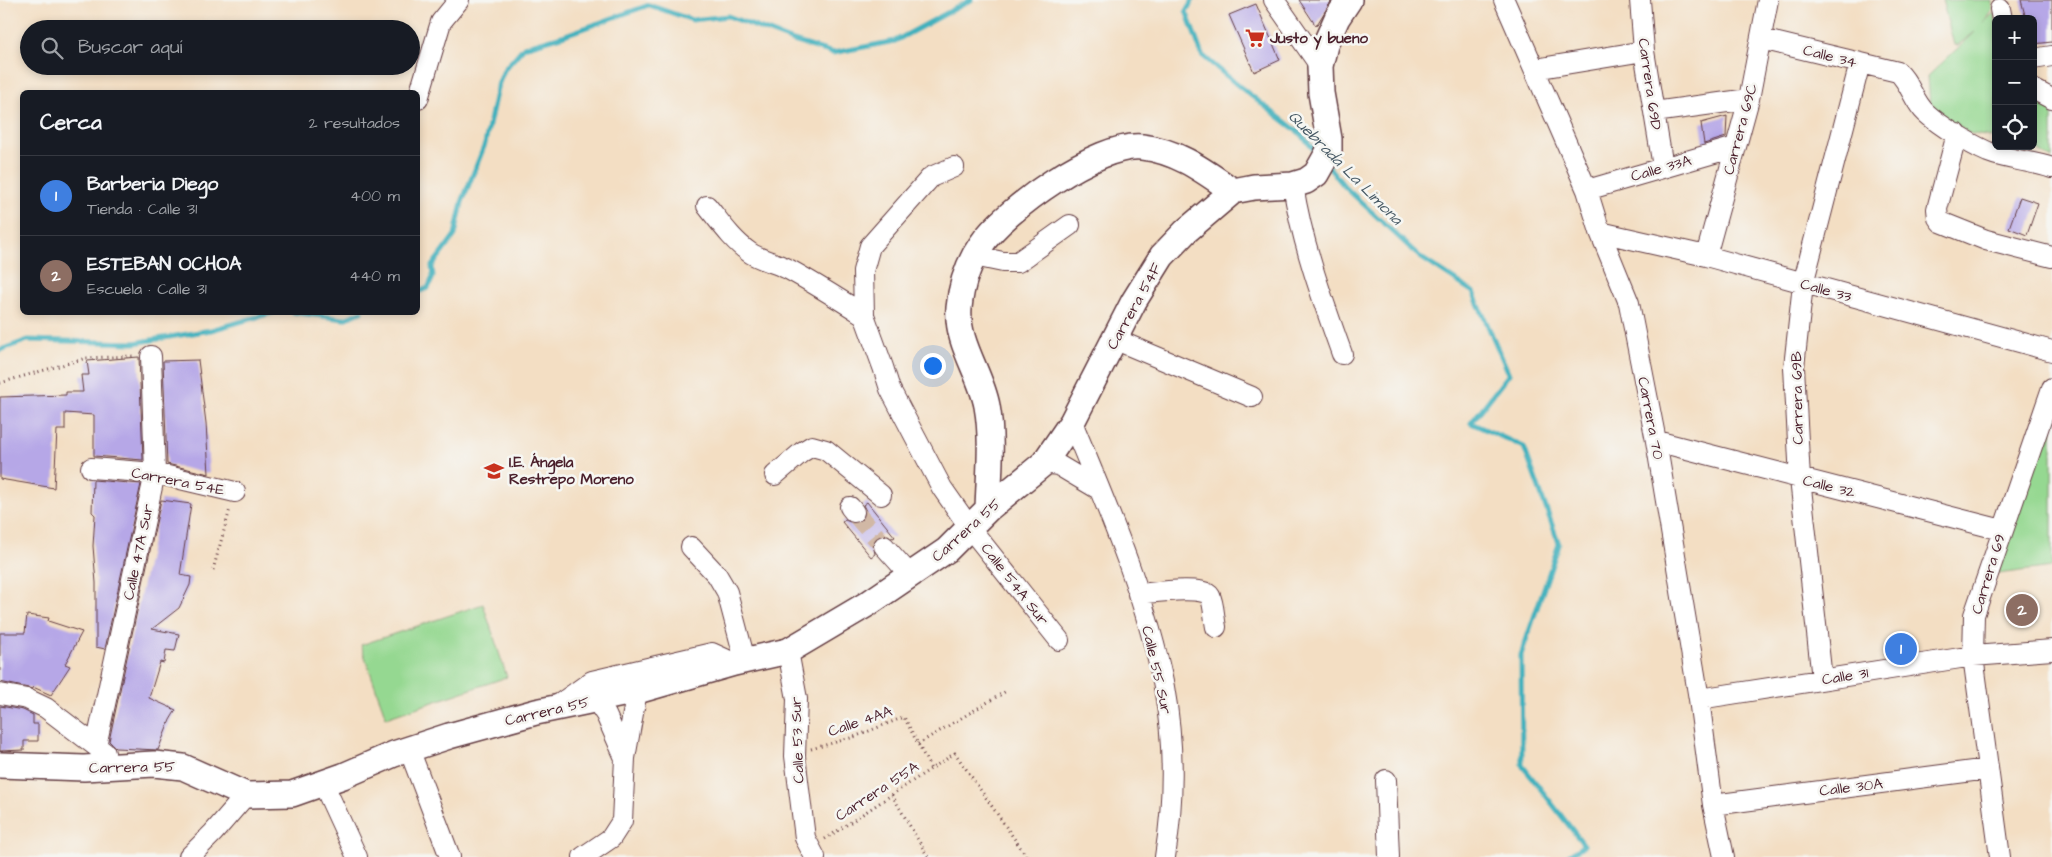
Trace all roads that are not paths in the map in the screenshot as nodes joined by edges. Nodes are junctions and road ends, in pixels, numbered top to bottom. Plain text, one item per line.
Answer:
1 (459, 0) edge
2 (1274, 0) edge
3 (1349, 0) edge
4 (1504, 0) edge
5 (1640, 0) edge
6 (1768, 0) edge
7 (1761, 39) junction
8 (1644, 50) junction
9 (2052, 56) edge
10 (2037, 58) edge
11 (1860, 63) junction
12 (1320, 66) junction
13 (1535, 69) junction
14 (2037, 91) edge
15 (420, 92) edge
16 (1749, 99) junction
17 (2052, 99) edge
18 (1654, 112) junction
19 (1956, 134) junction
20 (1735, 147) junction
21 (954, 167) dead end
22 (1663, 167) junction
23 (2052, 168) edge
24 (1293, 185) junction
25 (1587, 190) junction
26 (1233, 191) junction
27 (707, 206) dead end
28 (1070, 225) dead end
29 (1600, 232) junction
30 (1706, 256) junction
31 (2052, 257) edge
32 (971, 262) junction
33 (1803, 284) junction
34 (864, 315) junction
35 (1114, 340) junction
36 (2052, 351) edge
37 (1342, 354) dead end
38 (151, 356) road end
39 (2052, 388) edge
40 (1252, 397) dead end
41 (1072, 422) junction
42 (1656, 441) junction
43 (1044, 463) junction
44 (91, 468) dead end
45 (155, 474) junction
46 (775, 476) dead end
47 (1800, 479) junction
48 (1100, 490) junction
49 (235, 492) road end
50 (881, 495) dead end
51 (988, 508) junction
52 (970, 528) junction
53 (2002, 530) junction
54 (884, 546) tunnel mouth
55 (691, 547) dead end
56 (910, 576) junction
57 (1138, 594) junction
58 (1216, 627) dead end
59 (1059, 640) dead end
60 (2052, 650) edge
61 (788, 651) junction
62 (1973, 656) junction
63 (739, 662) junction
64 (1822, 680) junction
65 (637, 691) junction
66 (0, 694) edge
67 (1699, 698) junction
68 (596, 700) junction
69 (555, 708) junction
70 (96, 746) junction
71 (409, 749) junction
72 (625, 758) junction
73 (0, 765) edge
74 (125, 766) junction
75 (1988, 769) junction
76 (1386, 780) dead end
77 (324, 783) junction
78 (246, 795) junction
79 (1713, 805) junction
80 (812, 853) edge
81 (591, 855) edge
82 (189, 857) edge
83 (358, 857) edge
84 (450, 857) edge
85 (1165, 857) edge
86 (1389, 857) edge
87 (1724, 857) edge
88 (2000, 857) edge

1 - 15 street
2 - 12 street
3 - 12 main road
4 - 13 street, Carrera 70
5 - 8 street, Carrera 69D
6 - 7 street, Carrera 69C
7 - 11 street, Calle 34
7 - 16 street, Carrera 69C
8 - 13 street
8 - 18 street, Carrera 69D
9 - 10 street
11 - 19 street, Calle 34
11 - 33 street, Carrera 69B
12 - 24 main road
13 - 25 street, Carrera 70
14 - 17 street
16 - 18 street
16 - 20 street, Carrera 69C
18 - 22 street, Carrera 69D
19 - 23 street
19 - 31 street
20 - 22 street, Calle 33A
20 - 30 street, Carrera 69C
21 - 34 street
22 - 25 street, Calle 33A
24 - 26 main road
24 - 37 street
25 - 29 street, Carrera 70
26 - 32 main road
26 - 35 main road, Carrera 54F
27 - 34 street
28 - 32 street
29 - 30 street, Calle 33
29 - 42 street, Carrera 70
30 - 33 street, Calle 33
32 - 51 main road
33 - 36 street, Calle 33
33 - 47 street, Carrera 69B
34 - 52 street, Calle 54A Sur
35 - 40 street
35 - 41 main road, Carrera 54F
38 - 45 street, Calle 47A Sur
39 - 53 street, Carrera 69
41 - 43 main road, Carrera 54F
41 - 48 street, Calle 55 Sur
42 - 47 street, Calle 32
42 - 67 street, Carrera 70
43 - 48 street
43 - 51 main road, Carrera 55
44 - 45 street, Carrera 54E
45 - 49 street, Carrera 54E
45 - 70 street, Calle 47A Sur
46 - 50 street
47 - 53 street, Calle 32
47 - 64 street, Carrera 69B
48 - 57 street, Calle 55 Sur
51 - 52 main road, Carrera 55
52 - 56 main road, Carrera 55
52 - 59 street, Calle 54A Sur
53 - 62 street, Carrera 69
54 - 56 street
55 - 63 street
56 - 61 main road, Carrera 55
57 - 58 street
57 - 85 street, Calle 55 Sur
60 - 62 street, Calle 31
61 - 63 main road, Carrera 55
61 - 80 street, Calle 53 Sur
62 - 64 street, Calle 31
62 - 75 street, Carrera 69
63 - 65 main road, Carrera 55
63 - 69 street
64 - 67 street, Calle 31
65 - 68 main road, Carrera 55
65 - 72 street
66 - 70 street
67 - 79 street, Carrera 70
68 - 69 main road, Carrera 55
68 - 72 street
69 - 71 main road, Carrera 55
70 - 74 street
71 - 77 main road, Carrera 55
71 - 84 street
72 - 81 street
73 - 74 main road, Carrera 55
74 - 78 main road, Carrera 55
75 - 79 street, Calle 30A
75 - 88 street, Carrera 69
76 - 86 street
77 - 78 main road, Carrera 55
77 - 83 street
78 - 82 street
79 - 87 street, Carrera 70

